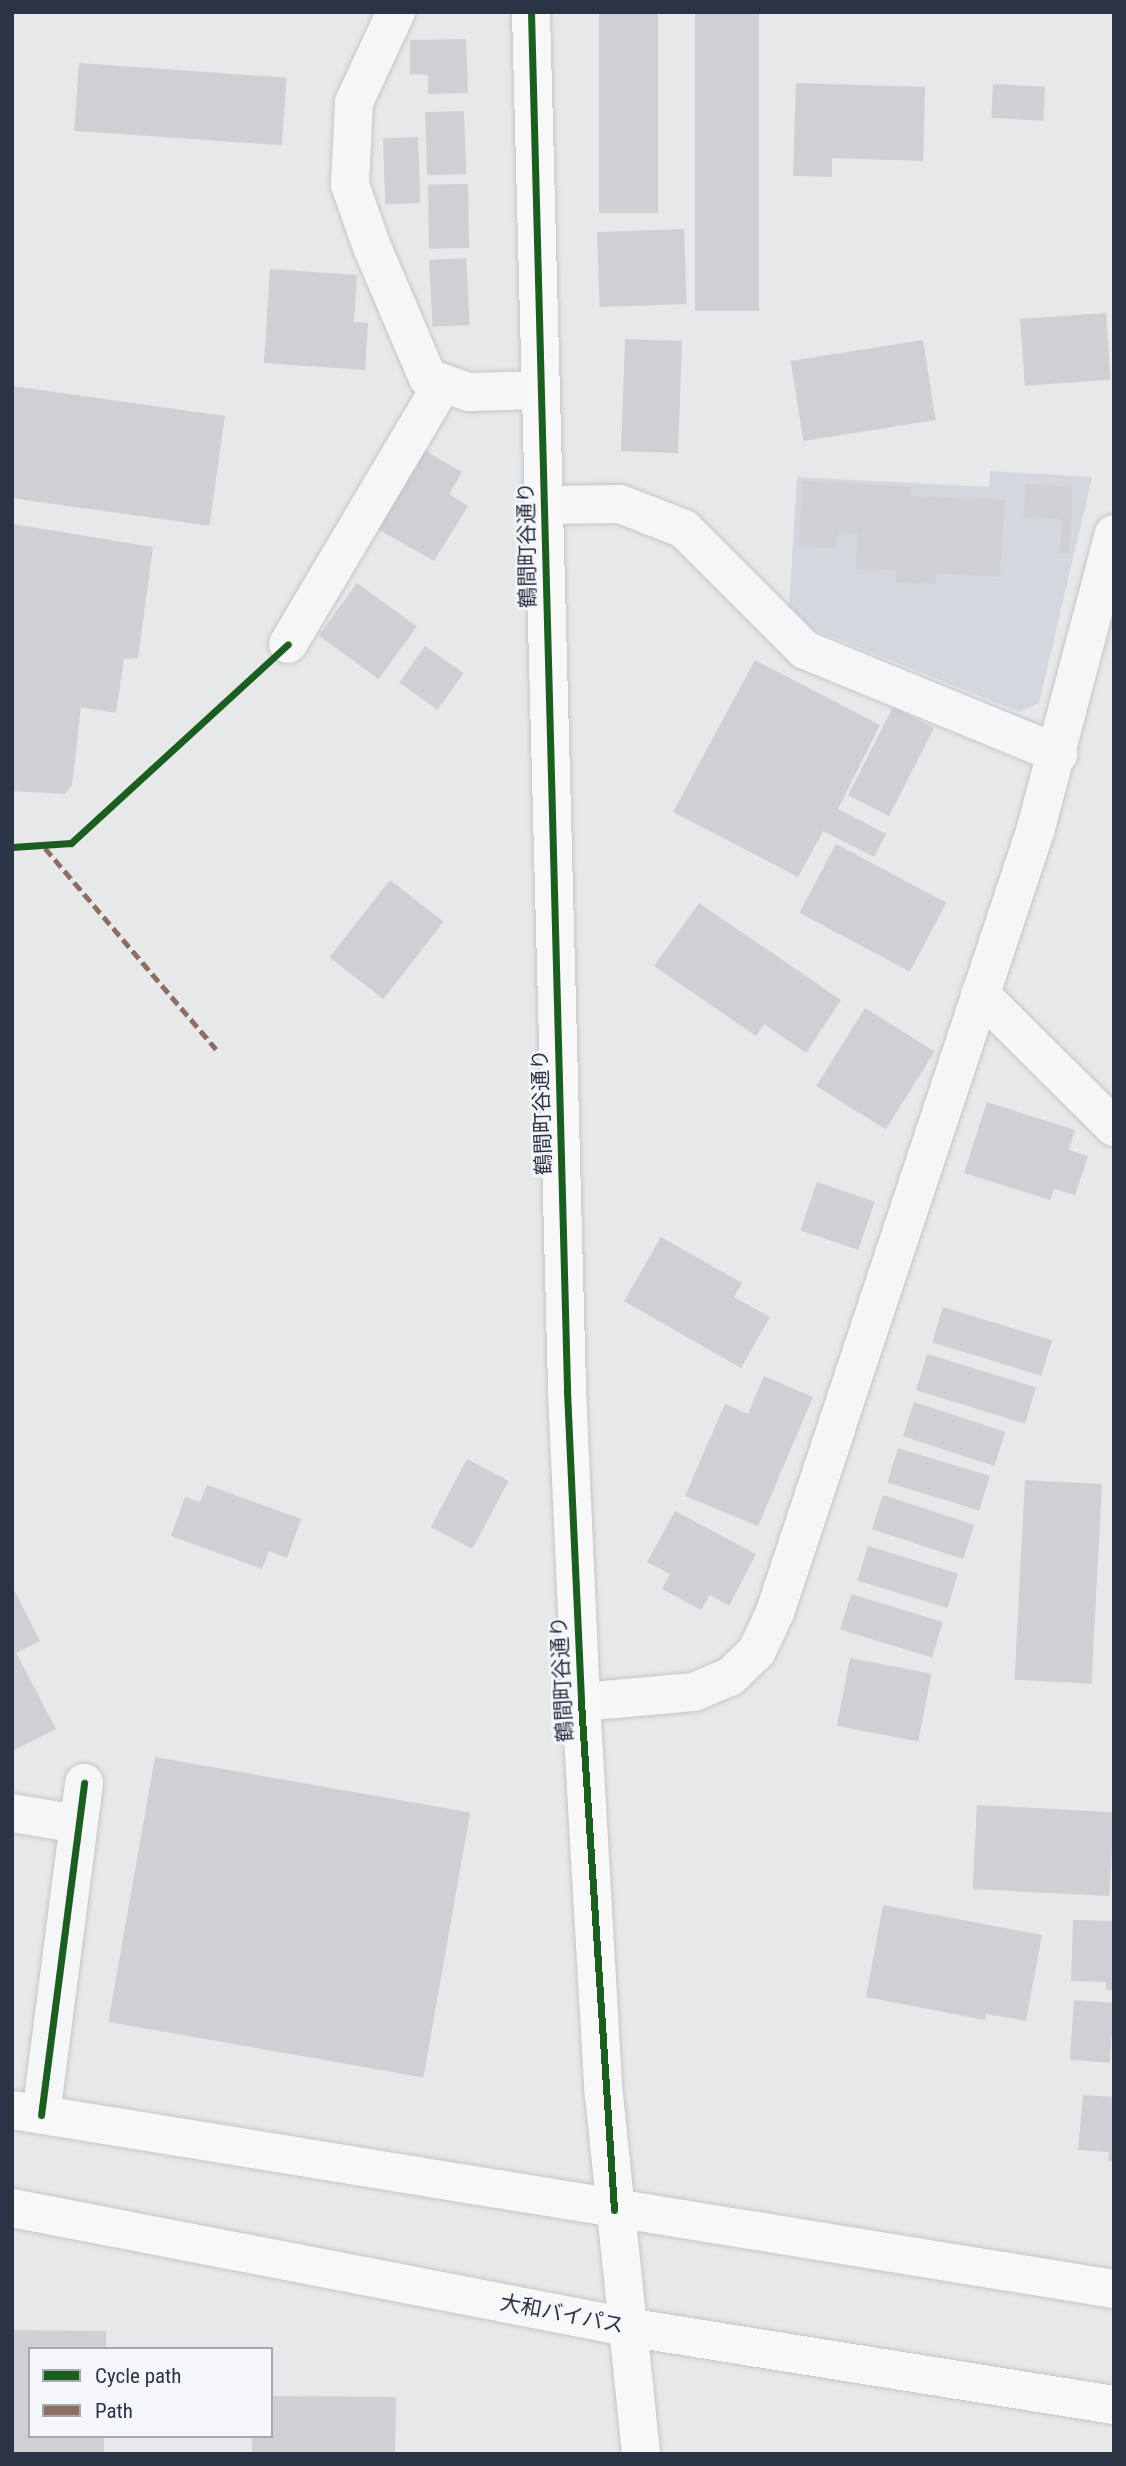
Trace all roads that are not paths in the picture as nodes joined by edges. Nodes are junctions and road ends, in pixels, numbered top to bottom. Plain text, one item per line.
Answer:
1 (396, 12) edge
2 (531, 12) edge
3 (441, 386) junction
4 (541, 390) junction
5 (543, 505) junction
6 (1114, 534) edge
7 (288, 644) dead end
8 (1058, 754) junction
9 (980, 995) junction
10 (1114, 1127) edge
11 (581, 1702) junction
12 (84, 1783) dead end
13 (12, 1813) edge
14 (78, 1824) junction
15 (27, 2112) edge
16 (12, 2208) edge
17 (614, 2210) junction
18 (1114, 2289) edge
19 (627, 2327) junction
20 (1114, 2405) edge
21 (641, 2454) edge

1 - 3 street
2 - 4 main road, 鶴間町谷通り
3 - 4 street
3 - 7 street
4 - 5 main road, 鶴間町谷通り
5 - 8 street
5 - 11 main road, 鶴間町谷通り
6 - 8 street
8 - 9 street
9 - 10 street
9 - 11 street
11 - 17 main road, 鶴間町谷通り
12 - 14 street
13 - 14 street
14 - 15 street
15 - 17 main road
16 - 19 main road, 大和バイパス
17 - 18 main road
17 - 19 main road, 鶴間町谷通り
19 - 20 main road, 大和バイパス
19 - 21 main road, 鶴間町谷通り

